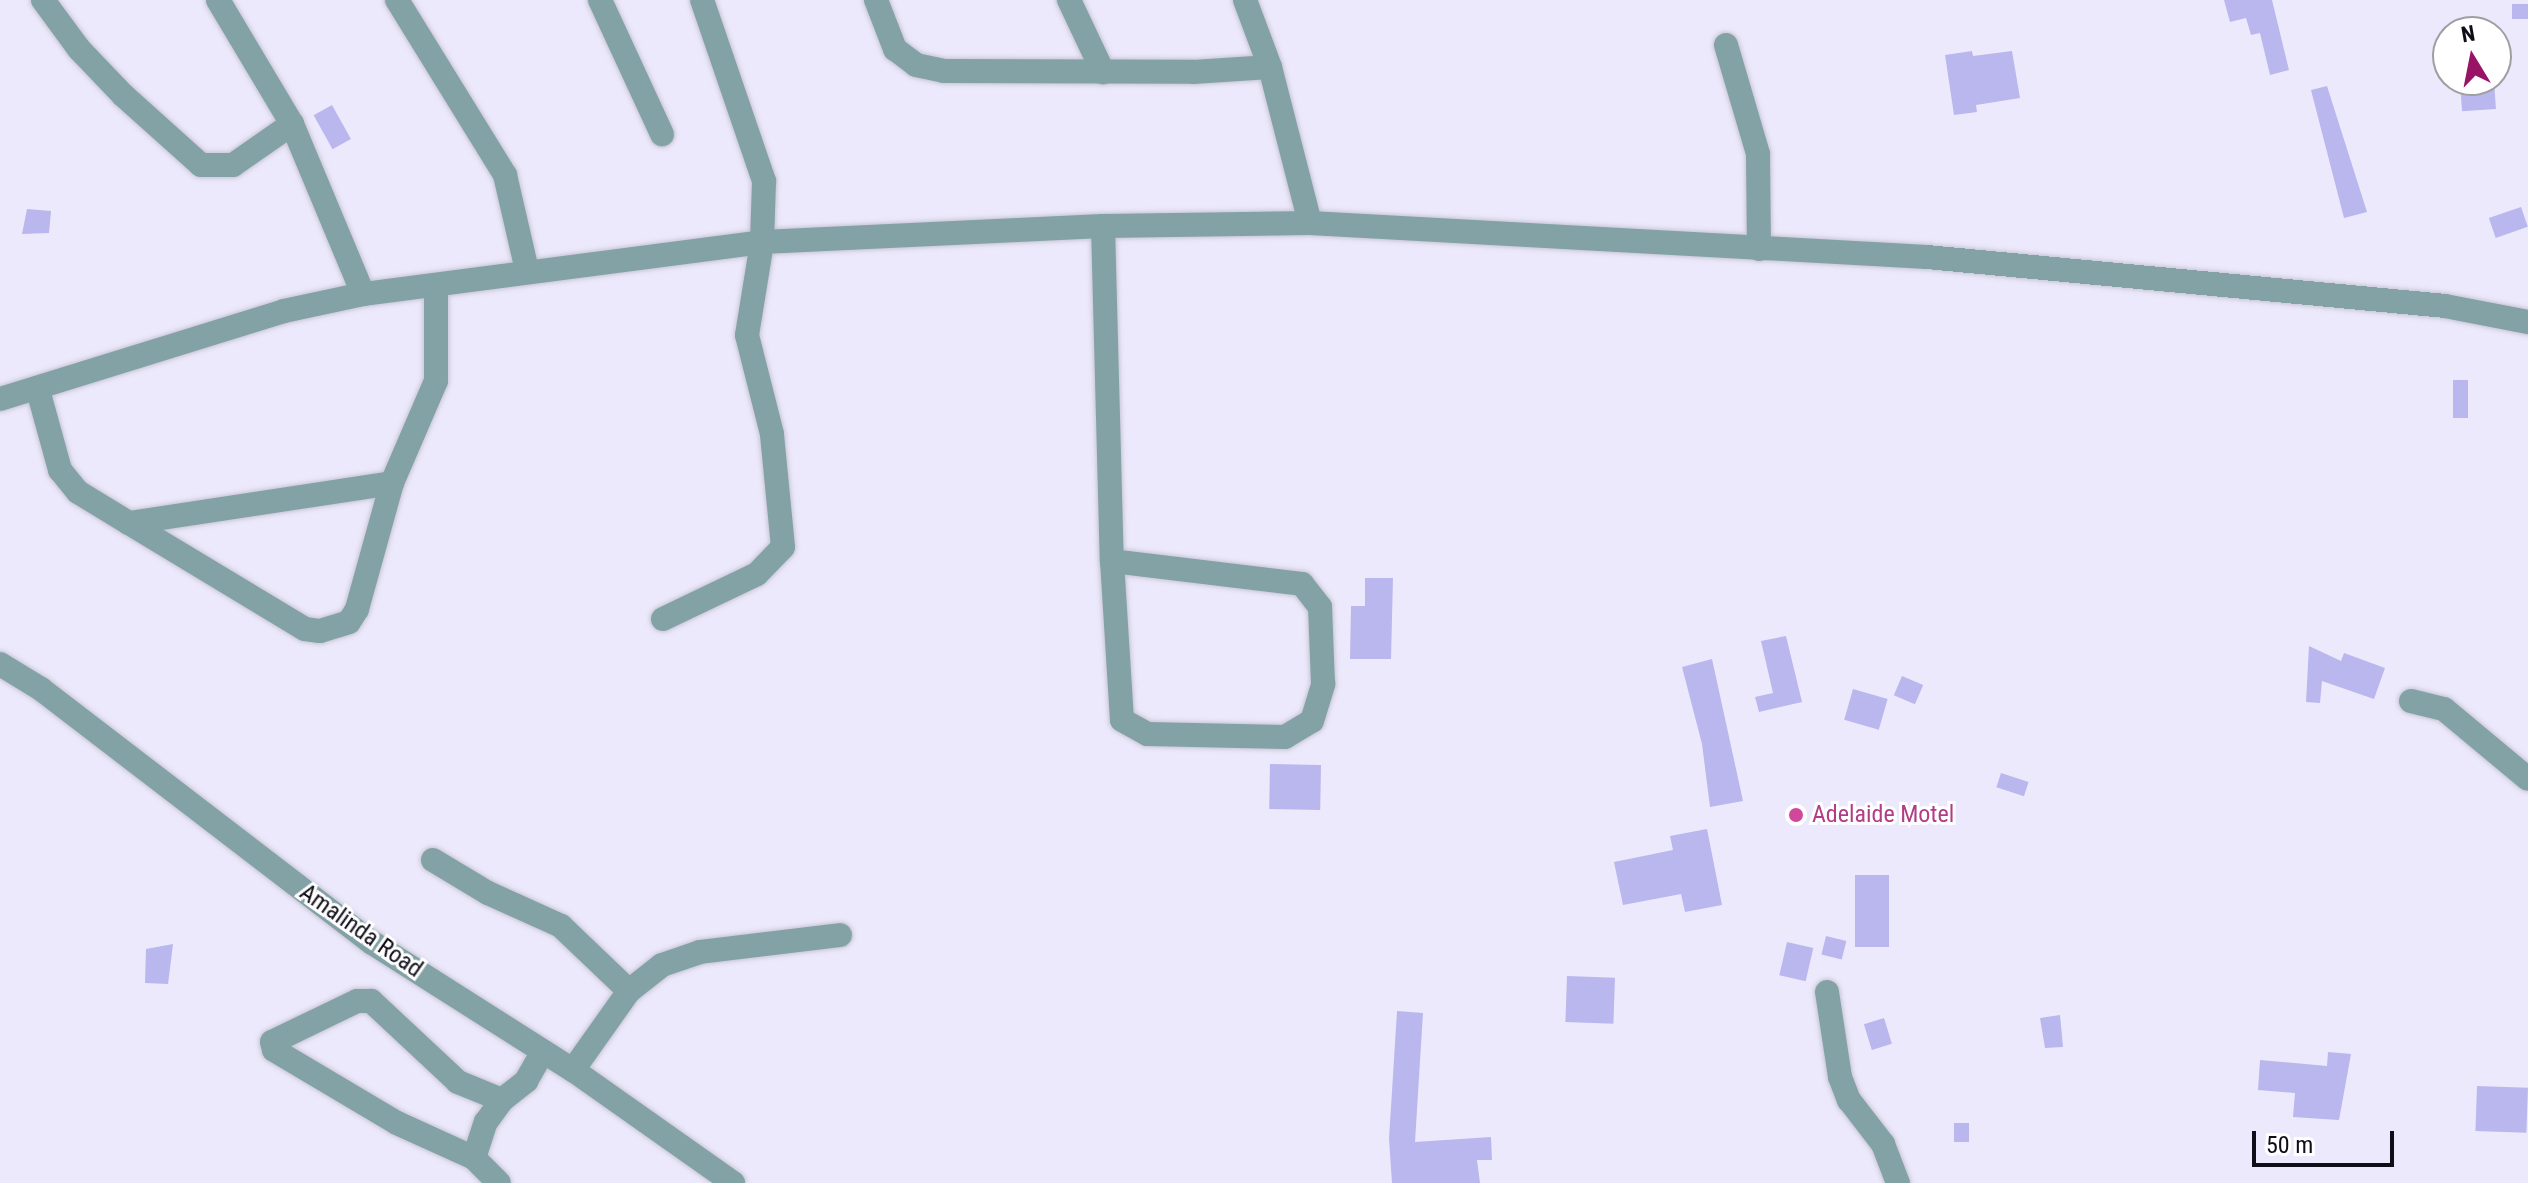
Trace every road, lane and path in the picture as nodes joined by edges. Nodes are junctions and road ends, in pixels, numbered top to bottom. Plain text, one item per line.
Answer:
1 (43, 0) edge
2 (218, 0) edge
3 (397, 0) edge
4 (600, 0) edge
5 (702, 0) edge
6 (876, 0) edge
7 (1069, 0) edge
8 (1245, 0) edge
9 (1726, 45) dead end
10 (1270, 67) junction
11 (1103, 72) junction
12 (292, 124) junction
13 (662, 134) dead end
14 (1310, 223) junction
15 (1103, 226) junction
16 (762, 242) junction
17 (1759, 249) junction
18 (527, 270) junction
19 (436, 286) junction
20 (363, 294) junction
21 (2528, 322) edge
22 (38, 390) junction
23 (0, 399) edge
24 (392, 483) junction
25 (129, 523) junction
26 (1112, 561) junction
27 (663, 619) dead end
28 (0, 664) edge
29 (2411, 701) dead end
30 (2528, 779) edge
31 (433, 860) dead end
32 (840, 935) dead end
33 (629, 991) junction
34 (1827, 992) dead end
35 (543, 1051) junction
36 (573, 1070) junction
37 (502, 1100) junction
38 (474, 1158) junction
39 (499, 1183) edge
40 (733, 1183) edge
41 (1898, 1183) edge

1 - 12 street
2 - 12 street
3 - 18 street
4 - 13 street
5 - 16 street
6 - 11 street
7 - 11 street
8 - 10 street
9 - 17 street
10 - 11 street
10 - 14 street
12 - 20 street
14 - 15 street
14 - 17 street
15 - 16 street
15 - 26 street
16 - 18 street
16 - 27 street
17 - 21 street
18 - 19 street
19 - 20 street
19 - 24 street
20 - 22 street
22 - 23 street
22 - 25 street
24 - 25 street
24 - 25 street
26 - 26 street
28 - 35 street, Amalinda Road
29 - 30 street
31 - 33 street
32 - 33 street
33 - 36 street
34 - 41 street
35 - 36 street, Amalinda Road
35 - 37 street
36 - 40 street, Amalinda Road
37 - 38 street
37 - 38 street
38 - 39 street

